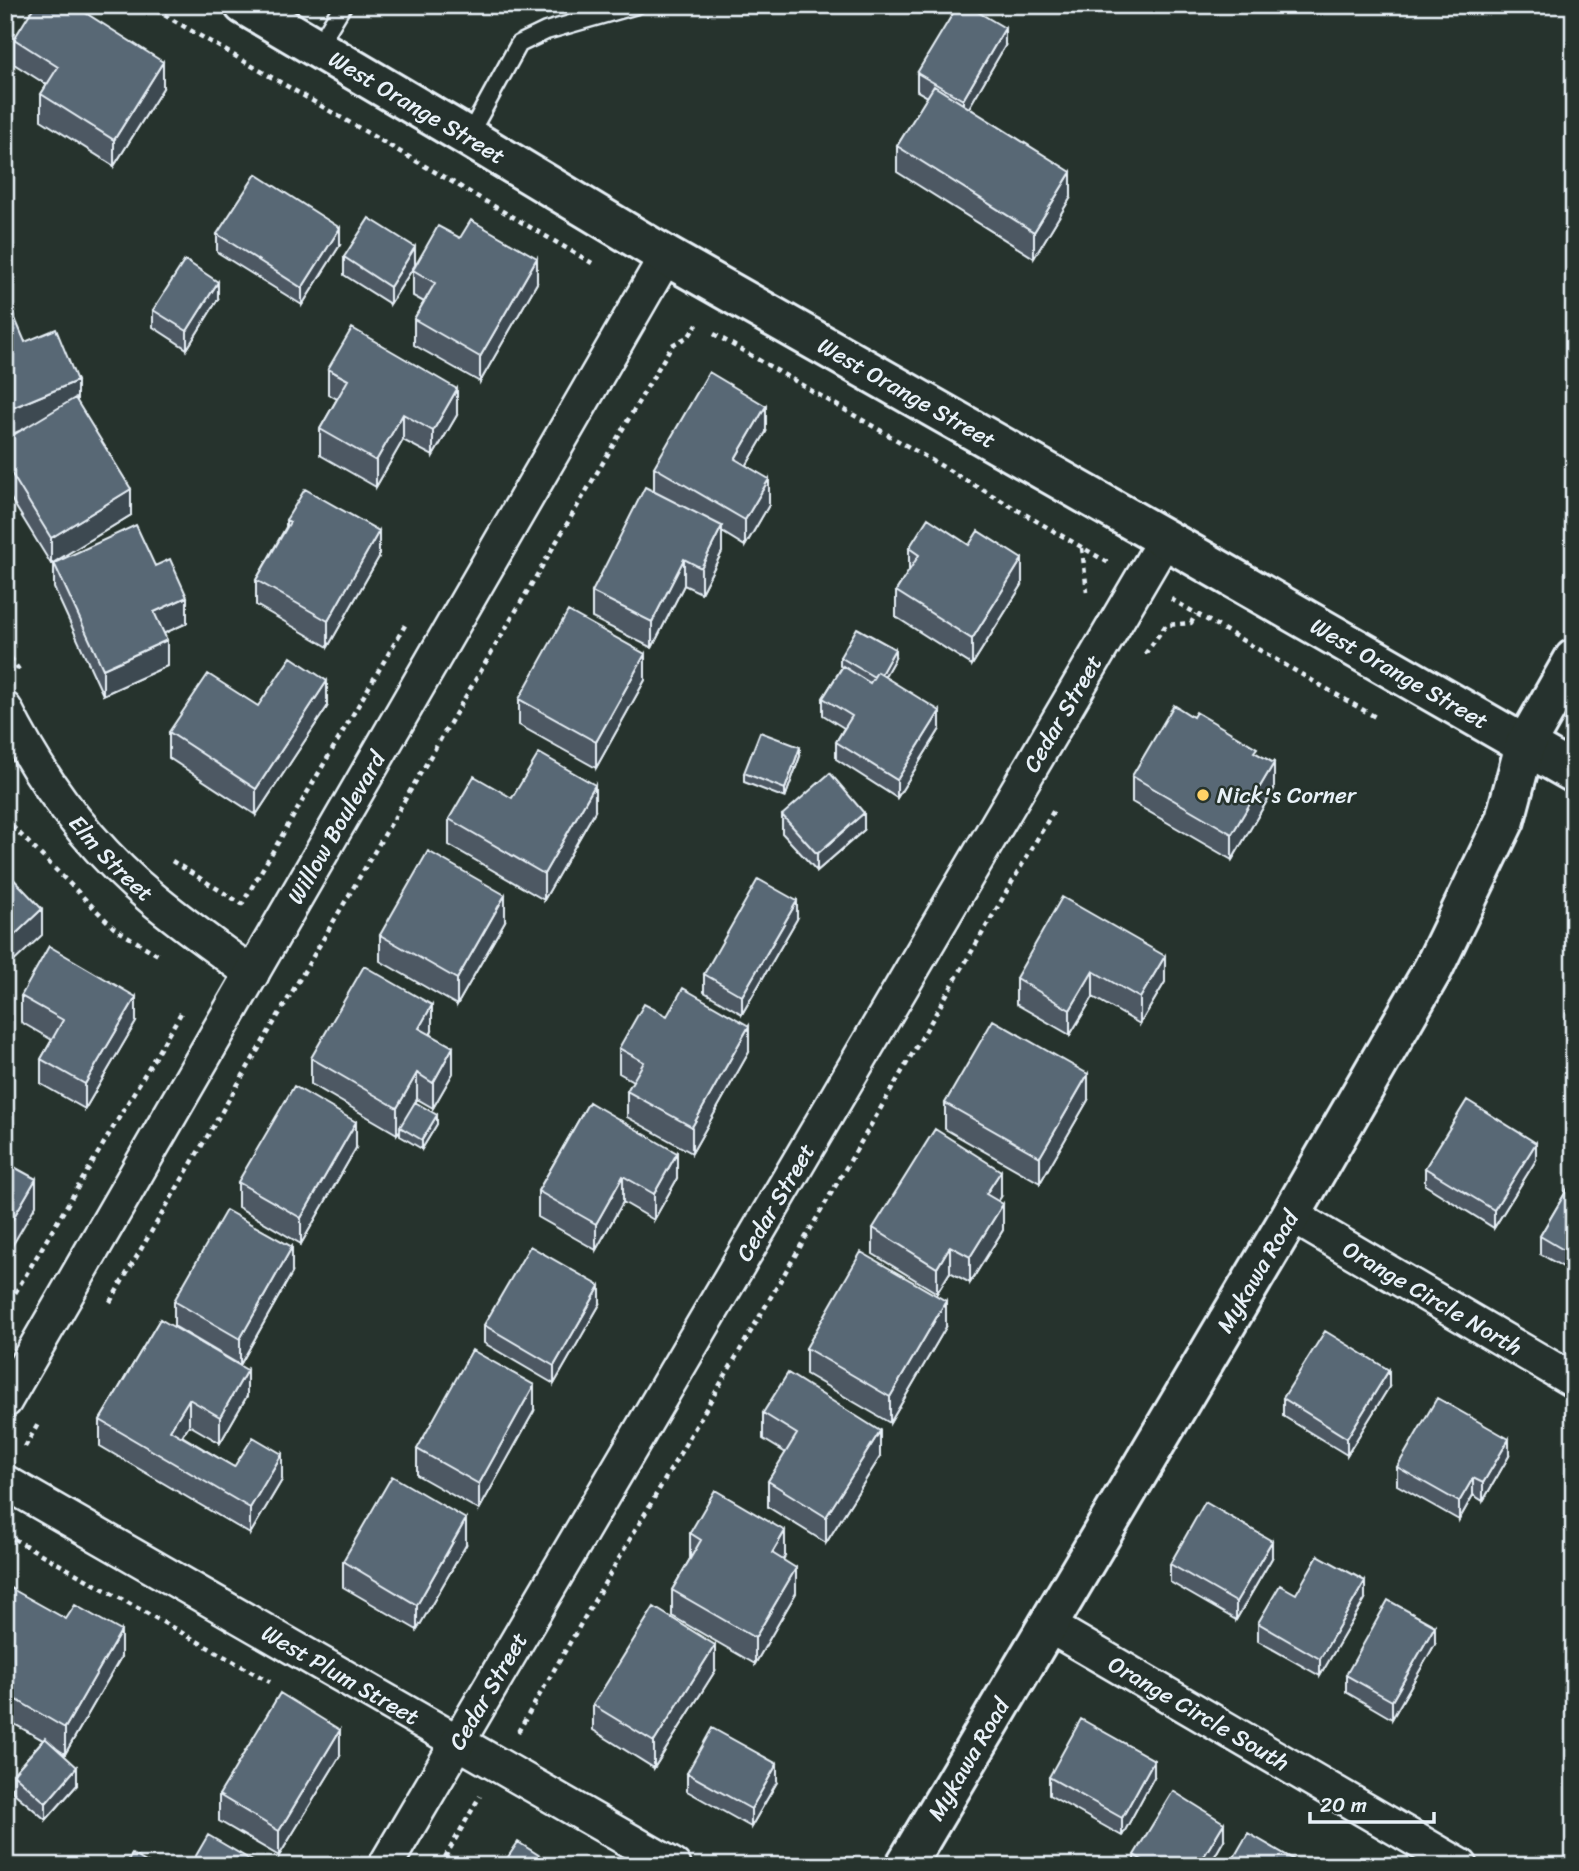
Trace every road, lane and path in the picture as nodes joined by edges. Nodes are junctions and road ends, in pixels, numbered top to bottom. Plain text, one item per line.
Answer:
1 (147, 5) edge
2 (244, 5) edge
3 (343, 5) edge
4 (637, 5) edge
5 (317, 48) junction
6 (468, 137) junction
7 (666, 256) junction
8 (644, 293) junction
9 (709, 331) dead end
10 (1165, 538) junction
11 (1140, 582) junction
12 (1196, 614) junction
13 (409, 618) dead end
14 (5, 649) edge
15 (1142, 658) dead end
16 (1574, 659) edge
17 (27, 683) dead end
18 (5, 709) edge
19 (1377, 718) dead end
20 (1525, 745) junction
21 (1574, 774) edge
22 (1058, 802) dead end
23 (5, 819) edge
24 (169, 859) dead end
25 (168, 961) dead end
26 (252, 974) junction
27 (186, 1005) dead end
28 (1291, 1215) junction
29 (109, 1303) dead end
30 (5, 1310) edge
31 (1574, 1381) edge
32 (5, 1401) edge
33 (39, 1423) dead end
34 (25, 1447) dead end
35 (5, 1482) edge
36 (5, 1534) edge
37 (1046, 1624) junction
38 (274, 1684) dead end
39 (518, 1732) dead end
40 (458, 1741) junction
41 (498, 1765) junction
42 (385, 1866) edge
43 (440, 1866) edge
44 (674, 1866) edge
45 (905, 1866) edge
46 (1461, 1866) edge

1 - 8 path
2 - 5 street, West Orange Street
3 - 5 lane
4 - 6 lane
5 - 6 street, West Orange Street
6 - 7 street, West Orange Street
7 - 8 street, Willow Boulevard
7 - 10 street, West Orange Street
8 - 26 street, Willow Boulevard
8 - 29 path
9 - 11 path
10 - 11 street, Cedar Street
10 - 20 street, West Orange Street
11 - 12 path
11 - 40 street, Cedar Street
12 - 15 path
12 - 19 path
13 - 24 path
14 - 17 path
16 - 20 street, Mykawa Road
18 - 26 street, Elm Street
20 - 21 street, West Orange Street
20 - 28 street, Mykawa Road
22 - 39 path
23 - 25 path
26 - 32 street, Willow Boulevard
27 - 30 path
28 - 31 street, Orange Circle North
28 - 37 street, Mykawa Road
33 - 34 path
35 - 40 street, West Plum Street
36 - 38 path
37 - 45 street, Mykawa Road
37 - 46 street, Orange Circle South
40 - 41 street, West Plum Street
40 - 42 street, Cedar Street
41 - 43 path
41 - 44 street, West Plum Street

